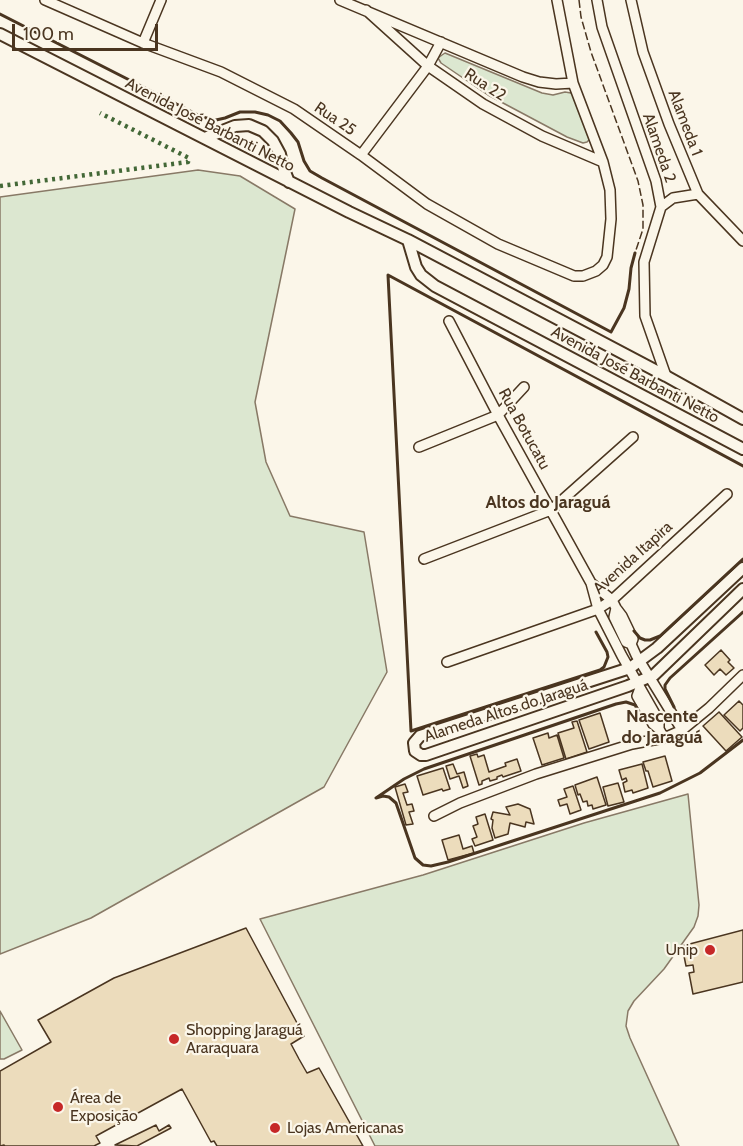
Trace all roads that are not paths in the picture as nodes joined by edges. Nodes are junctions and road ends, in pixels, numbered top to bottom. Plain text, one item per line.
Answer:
1 (45, 0) edge
2 (161, 0) edge
3 (340, 0) edge
4 (557, 0) edge
5 (597, 0) edge
6 (631, 0) edge
7 (366, 10) junction
8 (0, 34) edge
9 (441, 42) junction
10 (143, 43) junction
11 (428, 66) junction
12 (573, 83) junction
13 (205, 138) junction
14 (361, 155) junction
15 (603, 162) junction
16 (289, 182) junction
17 (698, 194) junction
18 (661, 207) junction
19 (408, 240) junction
20 (743, 241) edge
21 (449, 321) dead end
22 (666, 376) junction
23 (524, 387) dead end
24 (498, 415) junction
25 (743, 419) edge
26 (633, 437) dead end
27 (419, 447) dead end
28 (743, 449) edge
29 (727, 494) dead end
30 (551, 510) junction
31 (424, 559) dead end
32 (743, 568) edge
33 (591, 583) junction
34 (743, 589) edge
35 (614, 604) junction
36 (598, 609) junction
37 (447, 662) dead end
38 (634, 664) junction
39 (743, 675) edge
40 (649, 677) junction
41 (639, 685) junction
42 (682, 730) junction
43 (662, 733) junction
44 (434, 816) dead end

1 - 10 street, Rua 25
2 - 10 street
3 - 7 street
4 - 12 street
5 - 18 street, Alameda 2
6 - 17 street, Alameda 1
7 - 9 street
7 - 11 street, Rua 22
8 - 13 street, Avenida José Barbanti Netto
9 - 11 street
9 - 12 street
10 - 14 street, Rua 25
11 - 14 street
11 - 15 street, Rua 22
12 - 15 street
13 - 16 street, Avenida José Barbanti Netto
13 - 16 street
14 - 15 street, Rua 25
16 - 19 street, Avenida José Barbanti Netto
17 - 18 street
17 - 20 street, Alameda 1
18 - 22 street, Alameda 2
19 - 22 street, Avenida José Barbanti Netto
19 - 28 street, Avenida José Barbanti Netto
21 - 24 street, Rua Botucatu
22 - 25 street, Avenida José Barbanti Netto
23 - 24 street
24 - 27 street
24 - 30 street, Rua Botucatu
26 - 30 street
29 - 35 street, Avenida Itapira
30 - 31 street
30 - 33 street, Rua Botucatu
32 - 38 street, Alameda Altos do Jaraguá
33 - 35 street, Rua Botucatu
33 - 36 street, Rua Botucatu
34 - 40 street, Alameda Altos do Jaraguá
35 - 36 street, Avenida Itapira
35 - 38 street
36 - 37 street, Avenida Itapira
36 - 38 street, Rua Botucatu
38 - 40 street
38 - 41 street
38 - 41 street, Alameda Altos do Jaraguá
39 - 42 street
40 - 41 street, Alameda Altos do Jaraguá
40 - 42 street
41 - 43 street
42 - 43 street
43 - 44 street

